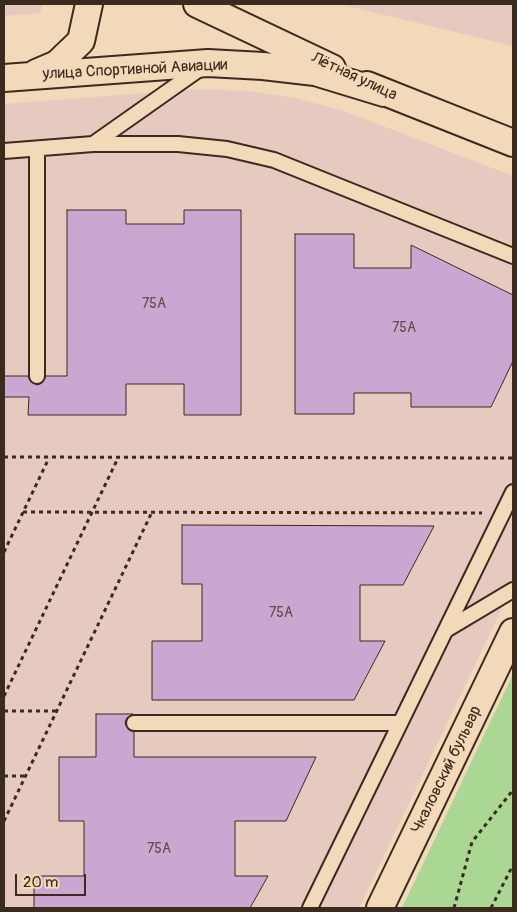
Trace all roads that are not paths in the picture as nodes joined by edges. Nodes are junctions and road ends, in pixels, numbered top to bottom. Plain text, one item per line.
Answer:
1 (89, 4) edge
2 (198, 4) edge
3 (208, 63) junction
4 (16, 78) edge
5 (384, 92) junction
6 (513, 143) edge
7 (93, 144) junction
8 (37, 148) junction
9 (4, 151) edge
10 (513, 256) edge
11 (37, 376) dead end
12 (513, 492) edge
13 (513, 590) edge
14 (445, 631) junction
15 (513, 632) edge
16 (134, 723) dead end
17 (399, 723) junction
18 (310, 908) edge
19 (380, 908) edge

1 - 4 street
2 - 5 street, Лётная улица
3 - 4 street, улица Спортивной Авиации
3 - 5 street, улица Спортивной Авиации
3 - 7 lane
5 - 6 street, Лётная улица
7 - 8 lane
7 - 10 lane
8 - 9 lane
8 - 11 lane
12 - 14 lane
13 - 14 lane
14 - 17 lane
15 - 19 street, Чкаловский бульвар
16 - 17 lane
17 - 18 lane

